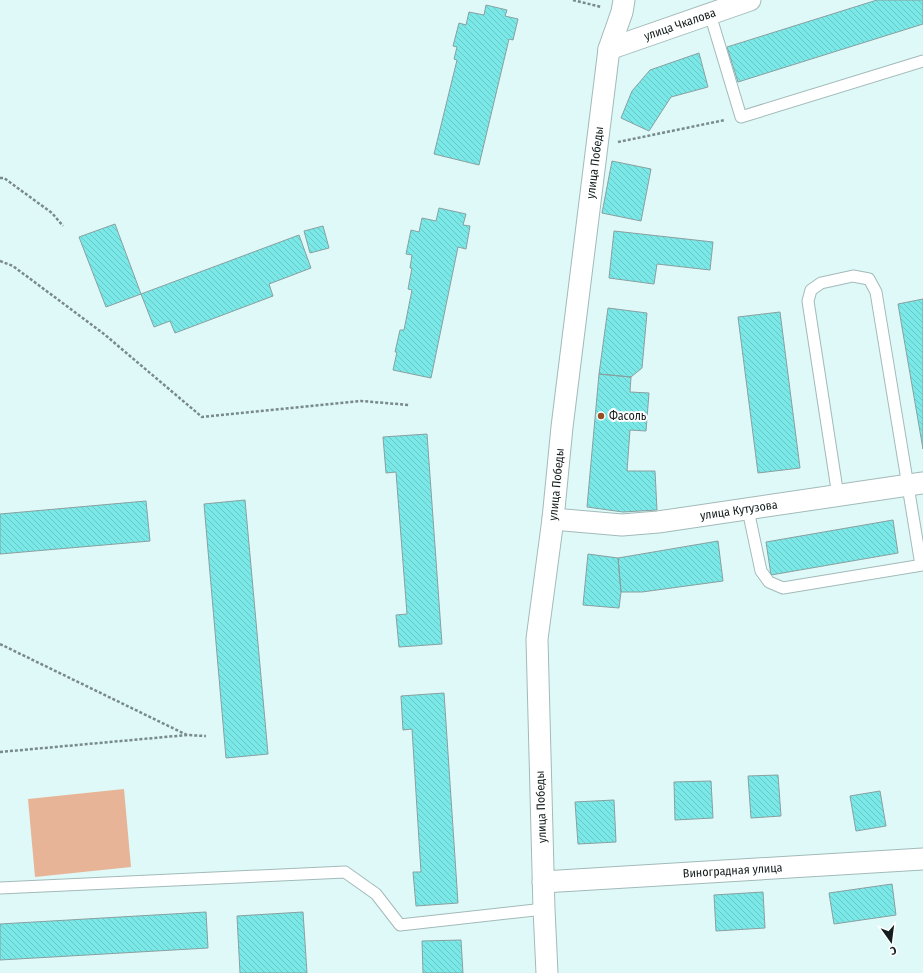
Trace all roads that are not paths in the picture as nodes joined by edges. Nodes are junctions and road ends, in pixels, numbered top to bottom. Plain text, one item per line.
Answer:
1 (750, 0) edge
2 (623, 6) edge
3 (710, 14) junction
4 (609, 49) junction
5 (923, 60) edge
6 (916, 484) edge
7 (838, 496) junction
8 (748, 510) junction
9 (553, 519) junction
10 (922, 565) edge
11 (923, 859) edge
12 (543, 882) junction
13 (0, 888) edge
14 (544, 909) junction
15 (547, 973) edge

1 - 3 street, улица Чкалова
2 - 4 street, улица Победы
3 - 4 street, улица Чкалова
3 - 5 lane
4 - 9 street, улица Победы
6 - 7 street, улица Кутузова
6 - 7 lane
6 - 10 lane
7 - 8 street, улица Кутузова
8 - 9 street, улица Кутузова
8 - 10 lane
9 - 12 street, улица Победы
11 - 12 street, Виноградная улица
12 - 14 street, улица Победы
13 - 14 lane
14 - 15 street, улица Победы

